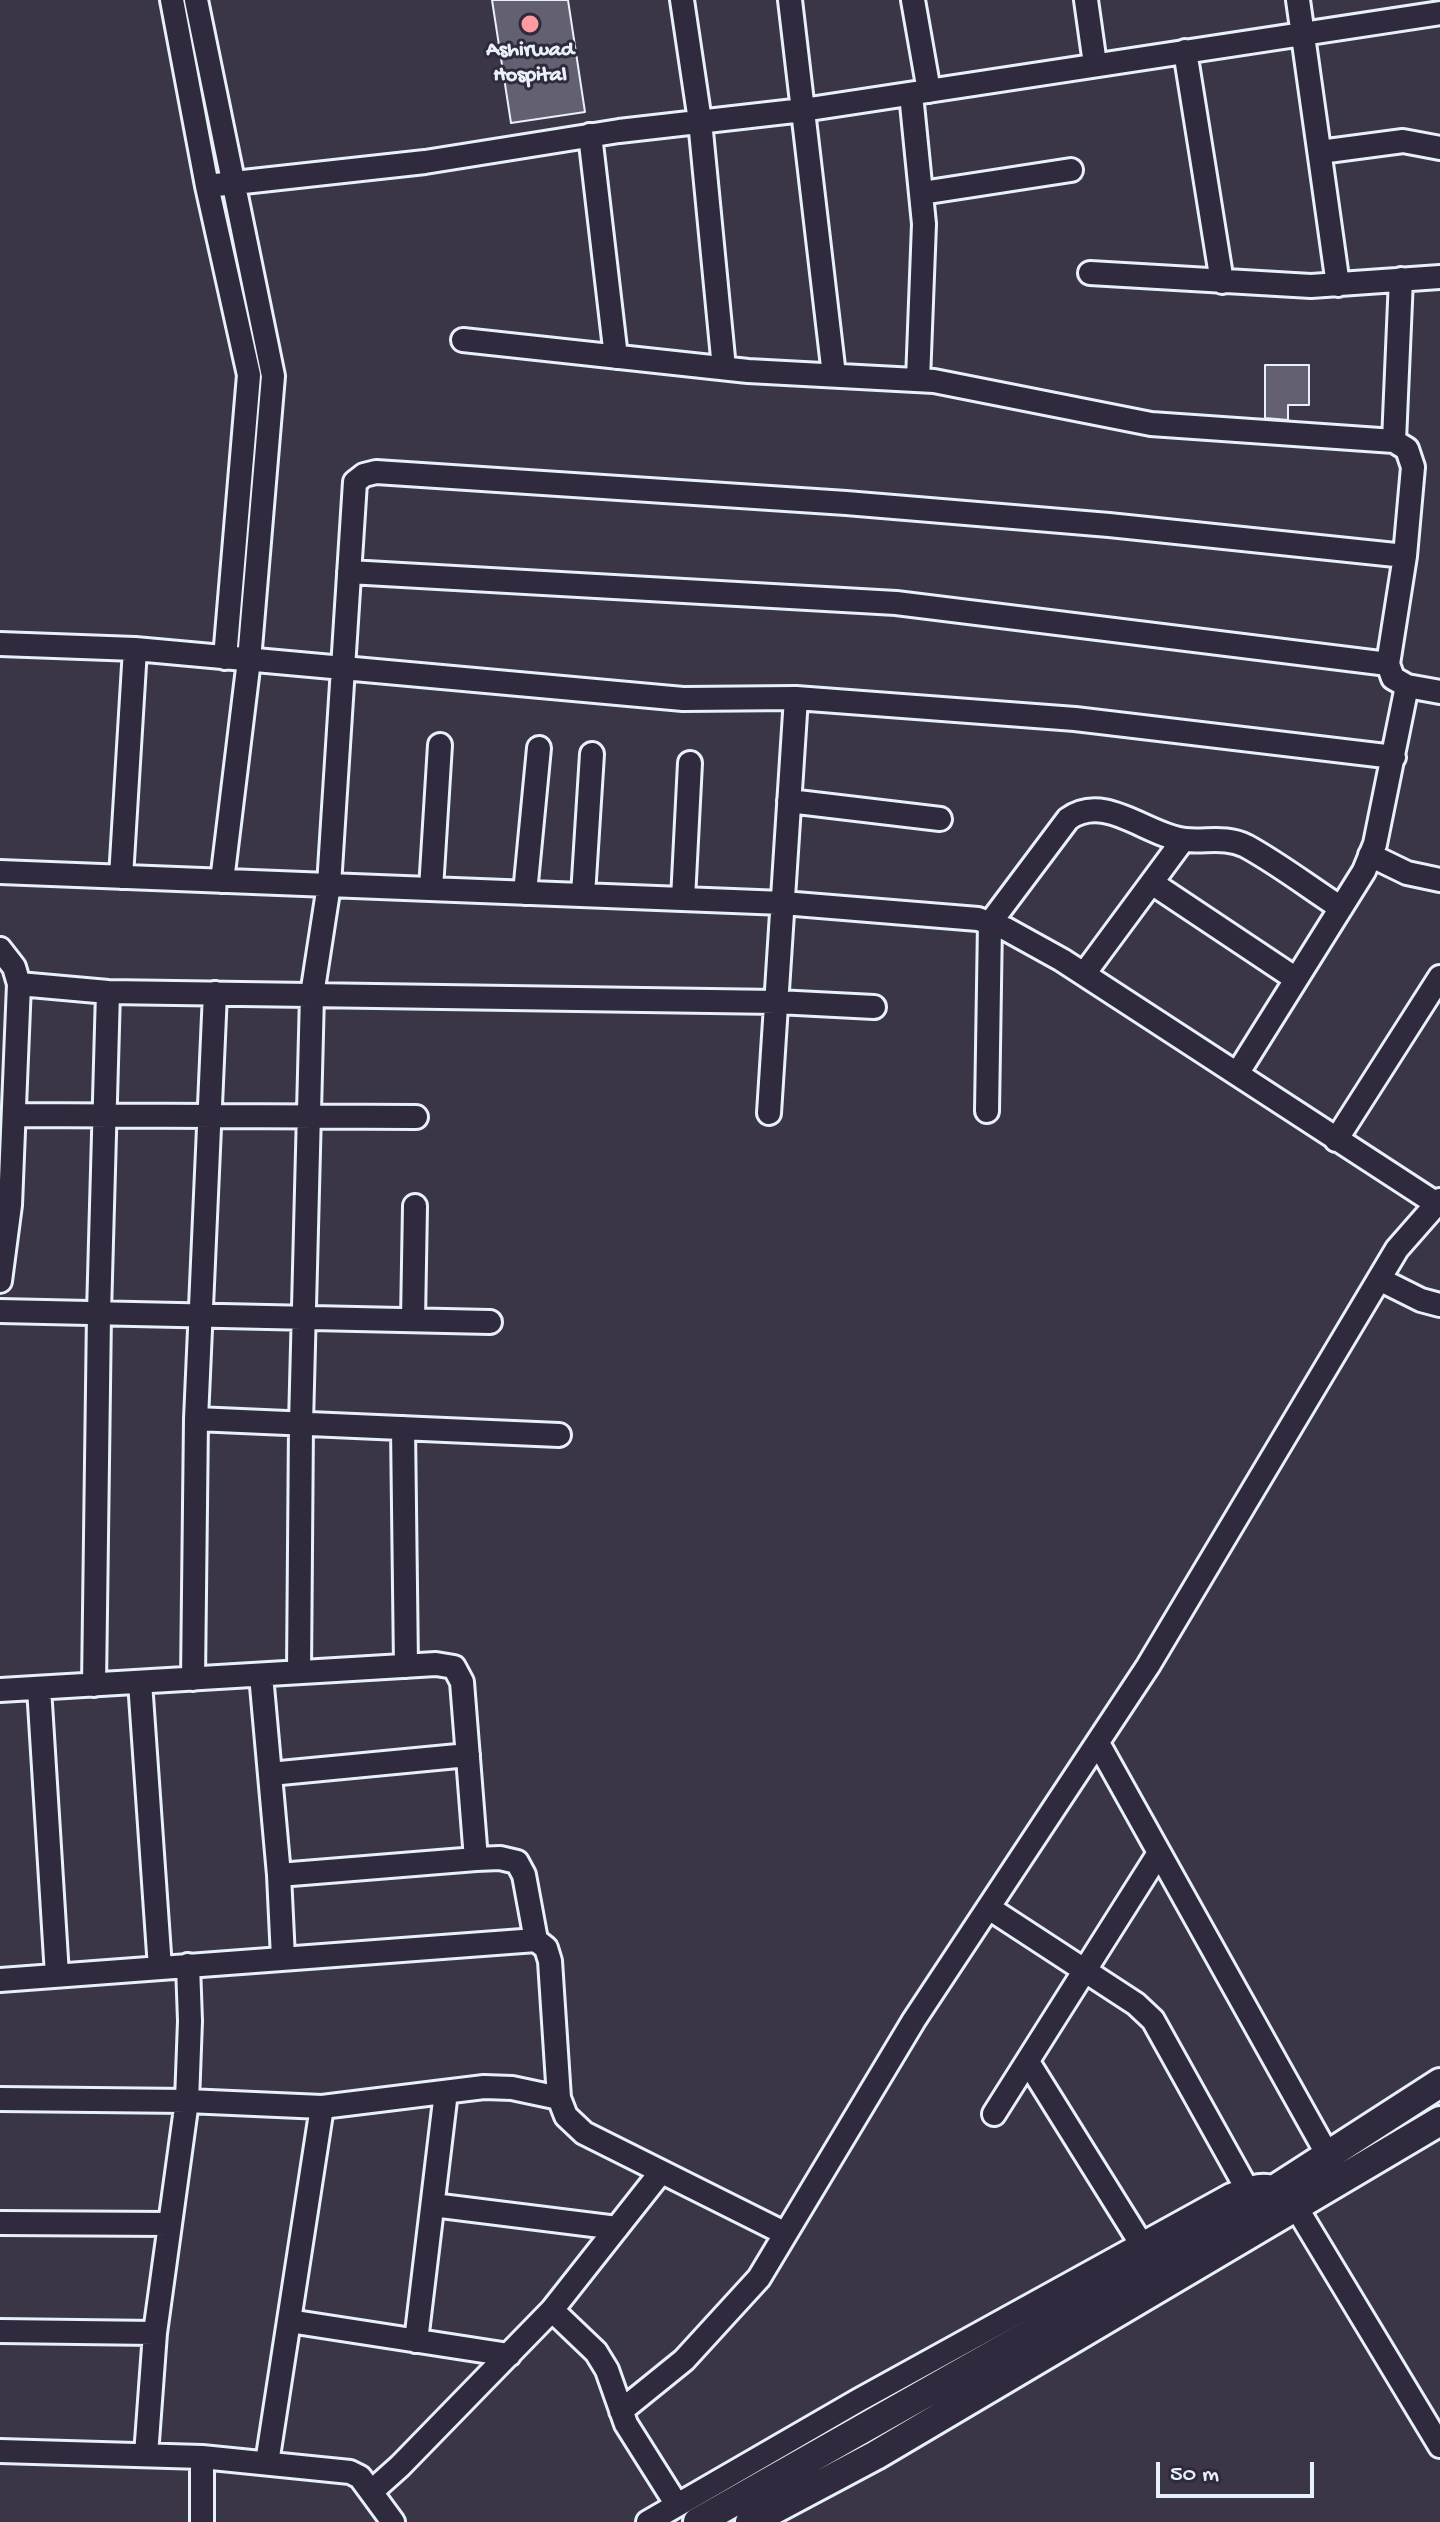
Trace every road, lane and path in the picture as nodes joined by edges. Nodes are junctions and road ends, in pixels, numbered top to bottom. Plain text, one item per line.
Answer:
1 (172, 0) edge
2 (196, 0) edge
3 (682, 0) edge
4 (790, 0) edge
5 (913, 0) edge
6 (1086, 0) edge
7 (1298, 0) edge
8 (1440, 13) edge
9 (1304, 33) junction
10 (1185, 51) junction
11 (1095, 64) junction
12 (920, 93) junction
13 (803, 110) junction
14 (700, 121) junction
15 (590, 135) junction
16 (1440, 148) edge
17 (1320, 152) junction
18 (1071, 170) dead end
19 (232, 183) junction
20 (207, 186) junction
21 (922, 193) junction
22 (1090, 273) dead end
23 (1440, 277) edge
24 (1401, 279) junction
25 (1222, 282) junction
26 (1338, 285) junction
27 (463, 340) dead end
28 (616, 357) junction
29 (724, 368) junction
30 (834, 375) junction
31 (918, 380) junction
32 (1394, 441) junction
33 (1405, 556) junction
34 (349, 572) junction
35 (0, 644) edge
36 (135, 649) junction
37 (225, 658) junction
38 (249, 660) junction
39 (1388, 664) junction
40 (343, 668) junction
41 (1407, 686) junction
42 (1440, 692) edge
43 (796, 698) junction
44 (440, 745) dead end
45 (539, 748) dead end
46 (592, 754) dead end
47 (1394, 757) junction
48 (690, 763) dead end
49 (789, 801) junction
50 (940, 819) dead end
51 (1183, 840) junction
52 (1370, 855) junction
53 (0, 872) edge
54 (121, 877) junction
55 (1440, 880) edge
56 (222, 881) junction
57 (1152, 883) junction
58 (329, 885) junction
59 (431, 889) junction
60 (525, 893) junction
61 (583, 895) junction
62 (683, 899) junction
63 (783, 903) junction
64 (1341, 908) junction
65 (990, 923) junction
66 (0, 949) edge
67 (1084, 974) junction
68 (1440, 977) edge
69 (1296, 979) junction
70 (19, 984) junction
71 (108, 992) junction
72 (215, 993) junction
73 (312, 995) junction
74 (777, 1002) junction
75 (874, 1007) dead end
76 (1237, 1074) junction
77 (8, 1075) edge
78 (987, 1111) dead end
79 (769, 1113) dead end
80 (14, 1115) junction
81 (105, 1116) junction
82 (209, 1116) junction
83 (309, 1117) junction
84 (416, 1117) dead end
85 (1336, 1140) junction
86 (1439, 1204) edge
87 (415, 1206) dead end
88 (1, 1272) edge
89 (1379, 1279) junction
90 (1440, 1306) edge
91 (0, 1311) edge
92 (99, 1313) junction
93 (200, 1315) junction
94 (304, 1318) junction
95 (413, 1320) junction
96 (490, 1322) dead end
97 (196, 1419) junction
98 (301, 1424) junction
99 (403, 1428) junction
100 (559, 1435) dead end
101 (406, 1666) junction
102 (299, 1672) junction
103 (261, 1675) junction
104 (193, 1679) junction
105 (140, 1682) junction
106 (94, 1685) junction
107 (39, 1688) junction
108 (0, 1690) edge
109 (1098, 1743) junction
110 (468, 1755) junction
111 (270, 1774) junction
112 (1159, 1853) junction
113 (476, 1859) junction
114 (279, 1875) junction
115 (989, 1908) junction
116 (536, 1940) junction
117 (283, 1958) junction
118 (188, 1965) junction
119 (160, 1968) junction
120 (1087, 1971) junction
121 (57, 1975) junction
122 (0, 1980) edge
123 (1028, 2062) junction
124 (1440, 2083) edge
125 (446, 2092) junction
126 (559, 2098) junction
127 (0, 2099) edge
128 (187, 2101) junction
129 (322, 2107) junction
130 (994, 2114) dead end
131 (1440, 2121) edge
132 (1335, 2168) junction
133 (661, 2172) junction
134 (1247, 2189) junction
135 (1287, 2198) junction
136 (433, 2205) junction
137 (0, 2223) edge
138 (170, 2224) junction
139 (617, 2228) junction
140 (784, 2233) junction
141 (1142, 2245) junction
142 (1207, 2248) junction
143 (552, 2310) junction
144 (289, 2321) junction
145 (0, 2331) edge
146 (155, 2333) junction
147 (416, 2341) junction
148 (509, 2355) junction
149 (621, 2411) junction
150 (1440, 2446) edge
151 (0, 2451) edge
152 (146, 2455) junction
153 (202, 2457) junction
154 (267, 2463) junction
155 (371, 2492) junction
156 (687, 2513) edge
157 (388, 2521) edge
158 (202, 2522) edge
159 (648, 2522) edge
160 (750, 2522) edge

1 - 20 street
2 - 19 street
3 - 14 street
4 - 13 street
5 - 12 street
6 - 11 street
7 - 9 street
8 - 9 street
9 - 10 street
9 - 17 street
10 - 11 street
10 - 25 street
11 - 12 street
12 - 13 street
12 - 21 street
13 - 14 street
13 - 30 street
14 - 15 street
14 - 29 street
15 - 19 street
15 - 28 street
16 - 17 street
17 - 26 street
18 - 21 street
19 - 20 street
19 - 38 street
20 - 37 street
21 - 31 street
22 - 25 street
23 - 24 street
24 - 26 street
24 - 32 street
25 - 26 street
27 - 28 street
28 - 29 street
29 - 30 street
30 - 31 street
31 - 32 street
32 - 33 street
33 - 34 street
33 - 39 street
34 - 39 street
34 - 40 street
35 - 36 street
36 - 37 street
36 - 54 street
37 - 38 street
38 - 40 street
38 - 56 street
39 - 41 street
40 - 43 street
40 - 58 street
41 - 42 street
41 - 47 street
43 - 47 street
43 - 49 street
44 - 59 street
45 - 60 street
46 - 61 street
47 - 52 street
48 - 62 street
49 - 50 street
49 - 63 street
51 - 57 street
51 - 64 street
51 - 65 street
52 - 55 street
52 - 64 street
53 - 54 street
54 - 56 street
56 - 58 street
57 - 67 street
57 - 69 street
58 - 59 street
58 - 73 street
59 - 60 street
60 - 61 street
61 - 62 street
62 - 63 street
63 - 65 street
63 - 74 street
64 - 69 street
65 - 67 street
65 - 78 street
66 - 70 street
67 - 76 street
68 - 85 street
69 - 76 street
70 - 71 street
70 - 77 street
71 - 72 street
71 - 81 street
72 - 73 street
72 - 82 street
73 - 74 street
73 - 83 street
74 - 75 street
74 - 79 street
76 - 85 street
77 - 80 street
80 - 81 street
80 - 88 street
81 - 82 street
81 - 92 street
82 - 83 street
82 - 93 street
83 - 84 street
83 - 94 street
85 - 86 street
86 - 89 street
87 - 95 street
89 - 90 street
89 - 109 street
91 - 92 street
92 - 93 street
92 - 106 street
93 - 94 street
93 - 97 street
94 - 95 street
94 - 98 street
95 - 96 street
97 - 98 street
97 - 104 street
98 - 99 street
98 - 102 street
99 - 100 street
99 - 101 street
101 - 102 street
101 - 110 street
102 - 103 street
103 - 104 street
103 - 111 street
104 - 105 street
105 - 106 street
105 - 119 street
106 - 107 street
107 - 108 street
107 - 121 street
109 - 112 street
109 - 115 street
110 - 111 street
110 - 113 street
111 - 114 street
112 - 120 street
112 - 132 street
113 - 114 street
113 - 116 street
114 - 117 street
115 - 120 street
115 - 140 street
116 - 117 street
116 - 126 street
117 - 118 street
118 - 119 street
118 - 128 street
119 - 121 street
120 - 123 street
120 - 134 street
121 - 122 street
123 - 130 street
123 - 141 street
124 - 132 main road
125 - 126 street
125 - 129 street
125 - 136 street
126 - 133 street
127 - 128 street
128 - 129 street
128 - 138 street
129 - 144 street
131 - 132 main road
132 - 135 main road
133 - 139 street
133 - 140 street
134 - 135 street
134 - 141 street
135 - 142 main road
135 - 150 street
136 - 139 street
136 - 147 street
137 - 138 street
138 - 146 street
139 - 143 street
140 - 149 street
141 - 156 street
142 - 156 main road
142 - 160 main road
143 - 148 street
143 - 149 street
144 - 147 street
144 - 154 street
145 - 146 street
146 - 152 street
147 - 148 street
148 - 155 street
149 - 156 street
151 - 152 street
152 - 153 street
153 - 154 street
153 - 158 street
154 - 155 street
155 - 157 street
156 - 159 street

